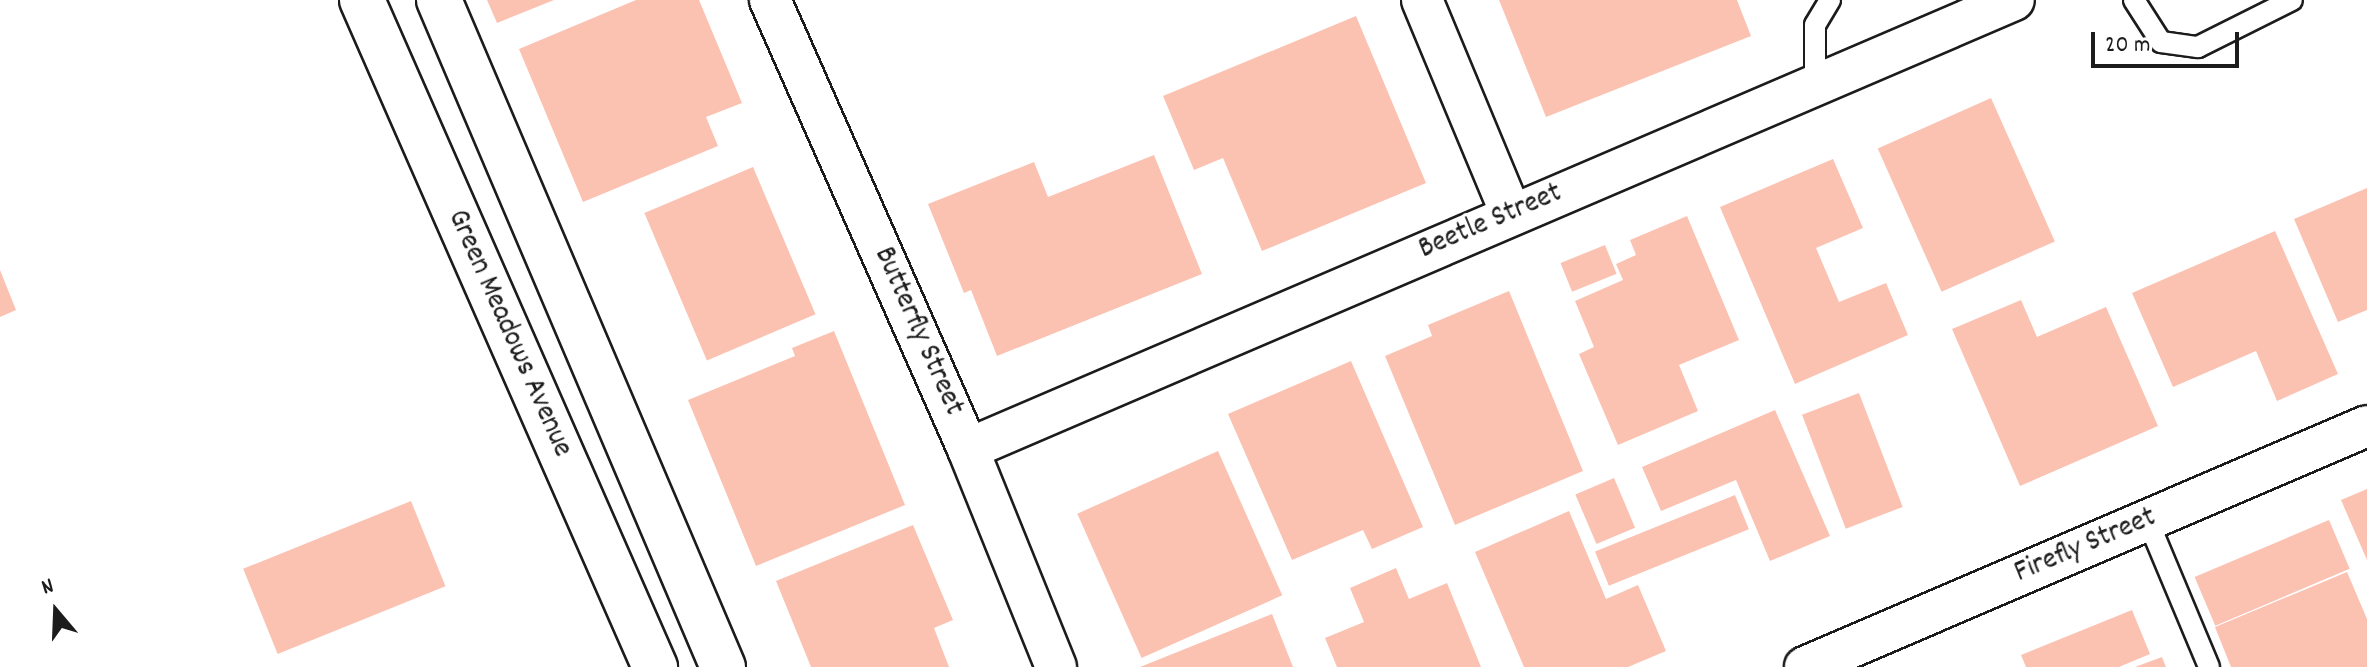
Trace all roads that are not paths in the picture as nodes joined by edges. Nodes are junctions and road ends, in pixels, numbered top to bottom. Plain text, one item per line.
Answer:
1 (362, 0) edge
2 (439, 0) edge
3 (770, 0) edge
4 (1422, 0) edge
5 (1830, 0) edge
6 (2014, 0) edge
7 (2134, 0) edge
8 (2292, 0) edge
9 (1815, 85) junction
10 (1511, 214) junction
11 (2367, 426) edge
12 (968, 449) junction
13 (2148, 521) junction
14 (721, 666) edge
15 (655, 667) edge
16 (1056, 667) edge
17 (1805, 667) edge
18 (2209, 667) edge

1 - 15 street, Green Meadows Avenue
2 - 14 street
3 - 12 street, Butterfly Street
4 - 10 street
5 - 9 lane
6 - 9 street, Beetle Street
7 - 8 lane
9 - 10 street, Beetle Street
10 - 12 street, Beetle Street
11 - 13 street, Firefly Street
12 - 16 street, Butterfly Street
13 - 17 street, Firefly Street
13 - 18 lane

